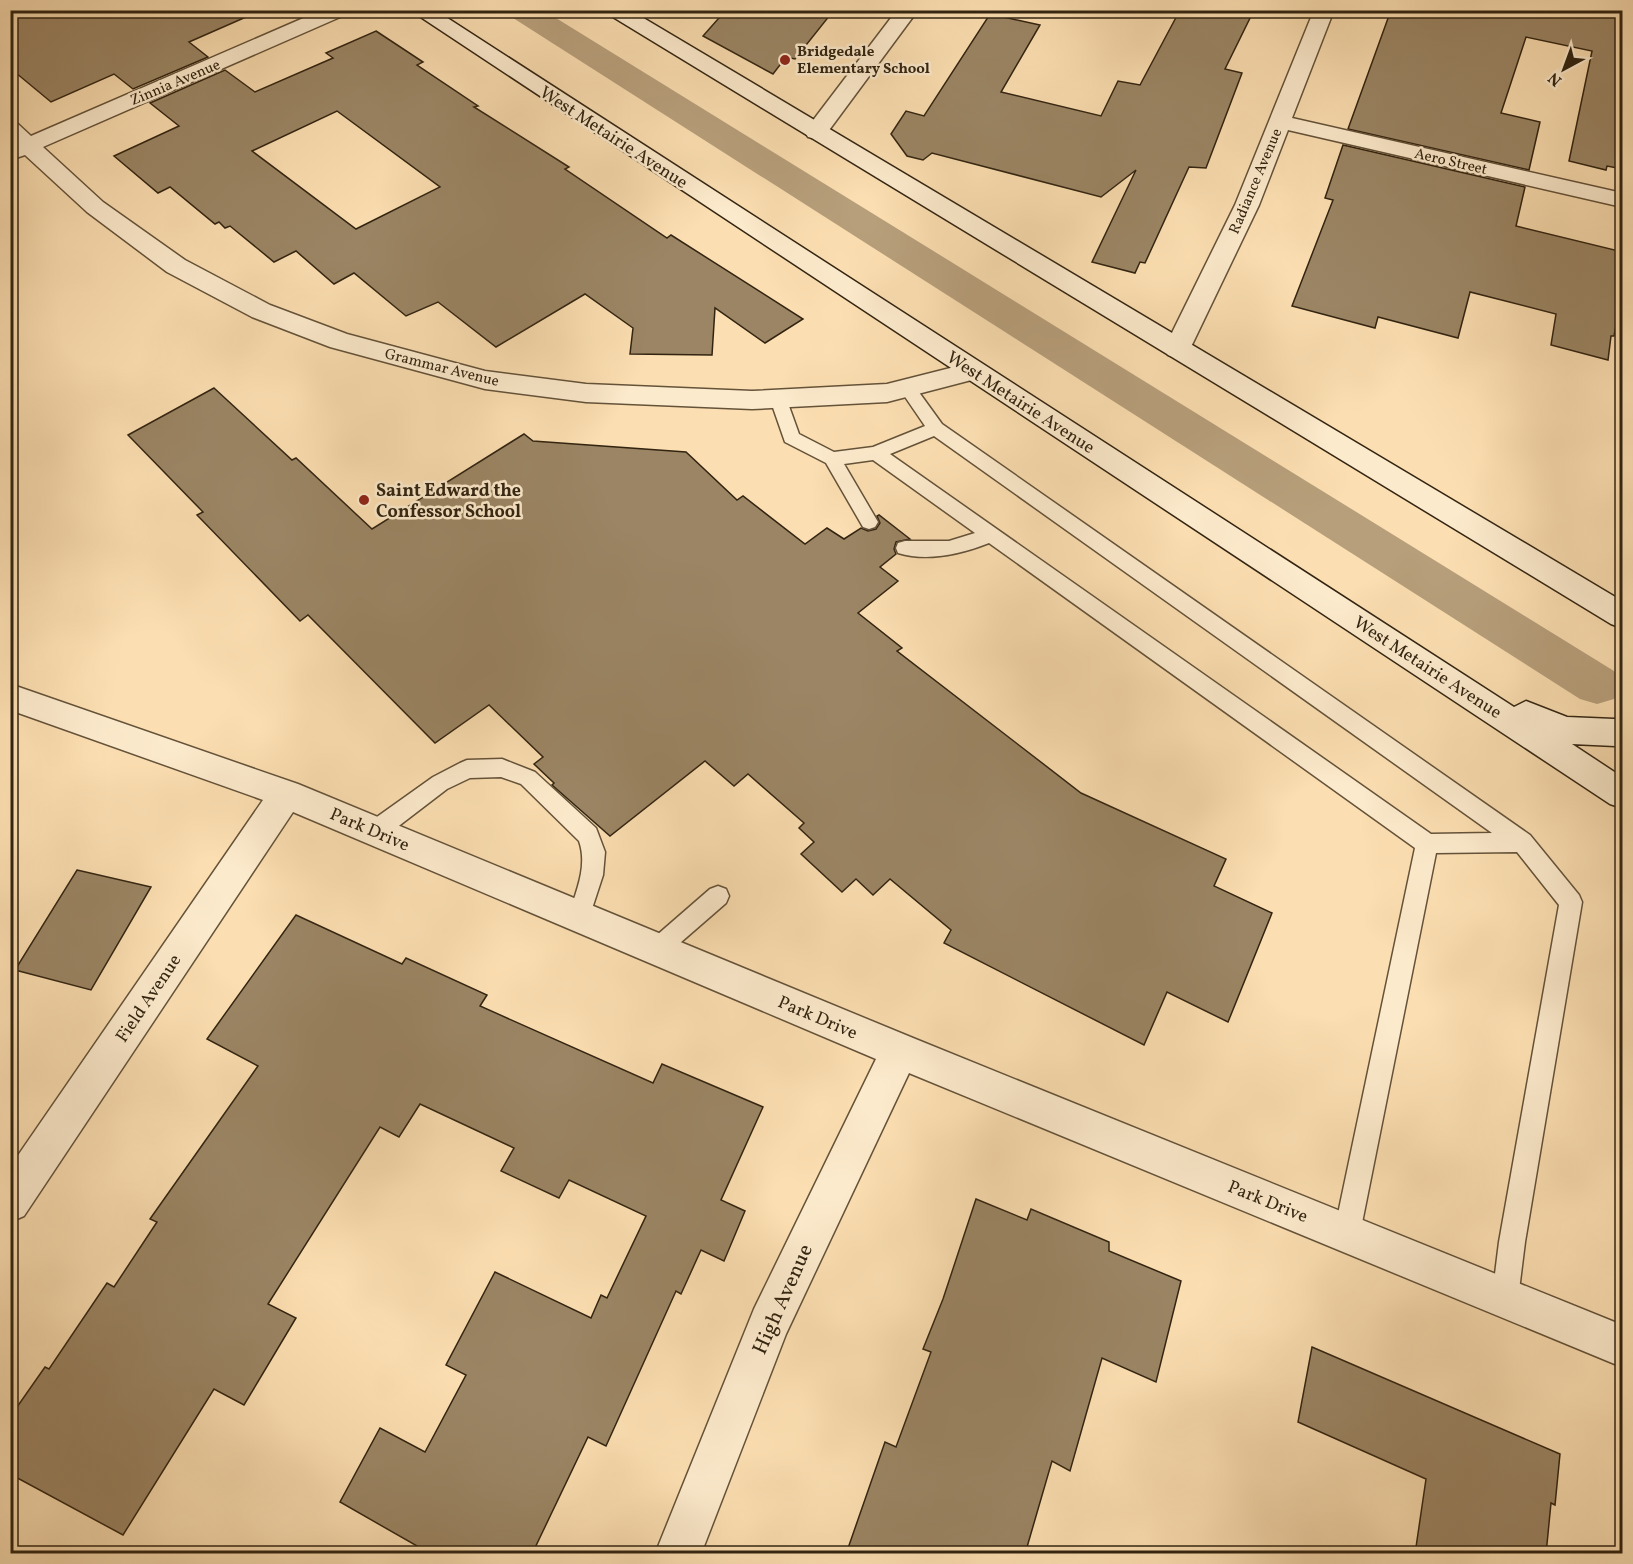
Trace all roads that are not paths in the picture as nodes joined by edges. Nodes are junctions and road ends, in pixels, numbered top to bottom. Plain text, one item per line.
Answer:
1 (340, 10) edge
2 (420, 10) edge
3 (615, 10) edge
4 (908, 10) edge
5 (1324, 10) edge
6 (1281, 122) junction
7 (816, 132) junction
8 (16, 142) edge
9 (1623, 200) edge
10 (1177, 349) junction
11 (974, 371) junction
12 (907, 388) junction
13 (779, 399) junction
14 (936, 428) junction
15 (876, 453) junction
16 (832, 459) junction
17 (869, 522) dead end
18 (991, 534) junction
19 (904, 548) dead end
20 (1616, 615) edge
21 (1455, 684) junction
22 (10, 697) edge
23 (1623, 730) edge
24 (286, 794) junction
25 (1623, 794) edge
26 (375, 831) junction
27 (1522, 842) junction
28 (1427, 844) junction
29 (718, 896) dead end
30 (579, 917) junction
31 (657, 949) junction
32 (900, 1051) junction
33 (10, 1202) edge
34 (1347, 1233) junction
35 (1505, 1298) junction
36 (1623, 1346) edge
37 (678, 1554) edge

1 - 8 street, Zinnia Avenue
2 - 11 street, West Metairie Avenue
3 - 7 street
4 - 7 street
5 - 6 street, Radiance Avenue
6 - 9 street, Aero Street
6 - 10 street, Radiance Avenue
7 - 10 street
8 - 13 street, Grammar Avenue
10 - 20 street
11 - 12 street, Grammar Avenue
11 - 21 street, West Metairie Avenue
12 - 13 street, Grammar Avenue
12 - 14 lane
13 - 16 lane
14 - 15 lane
14 - 27 lane
15 - 16 lane
15 - 18 lane
16 - 17 lane
18 - 19 lane
18 - 28 lane
21 - 23 street
21 - 25 street, West Metairie Avenue
22 - 24 street, Park Drive
24 - 26 street, Park Drive
24 - 33 street, Field Avenue
26 - 30 street, Park Drive
26 - 30 lane
27 - 28 lane
27 - 35 lane
28 - 34 lane
29 - 31 lane
30 - 31 street, Park Drive
31 - 32 street, Park Drive
32 - 34 street, Park Drive
32 - 37 street, High Avenue
34 - 35 street, Park Drive
35 - 36 street, Park Drive

